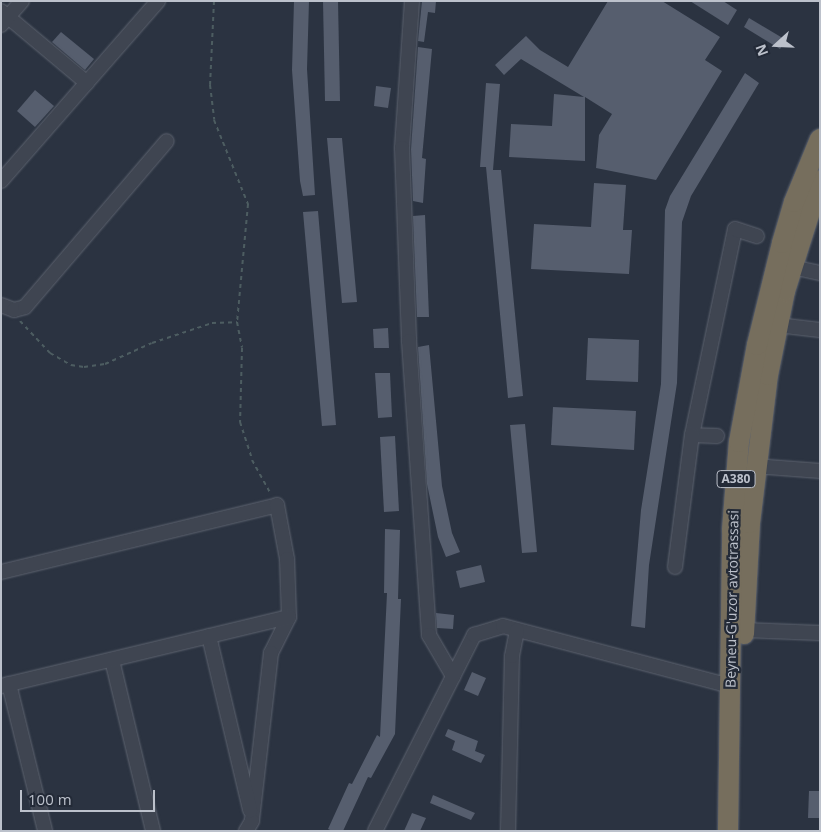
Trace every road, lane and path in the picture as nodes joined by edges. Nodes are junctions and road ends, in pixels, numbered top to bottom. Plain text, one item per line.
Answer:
1 (22, 1) edge
2 (158, 1) edge
3 (214, 1) edge
4 (412, 1) edge
5 (4, 18) edge
6 (87, 83) junction
7 (820, 139) edge
8 (167, 141) dead end
9 (820, 180) edge
10 (1, 181) edge
11 (757, 236) dead end
12 (792, 267) junction
13 (820, 273) edge
14 (7, 308) edge
15 (237, 322) junction
16 (777, 325) junction
17 (820, 330) edge
18 (692, 435) junction
19 (717, 436) dead end
20 (750, 460) junction
21 (820, 471) edge
22 (277, 505) junction
23 (675, 567) dead end
24 (1, 572) edge
25 (289, 617) junction
26 (517, 630) junction
27 (744, 630) junction
28 (820, 632) edge
29 (210, 636) junction
30 (112, 660) junction
31 (453, 676) junction
32 (5, 685) edge
33 (730, 686) junction
34 (249, 826) edge
35 (45, 831) edge
36 (153, 831) edge
37 (375, 831) edge
38 (508, 831) edge
39 (728, 831) edge
40 (739, 831) edge

1 - 5 street
2 - 6 street
3 - 15 path
4 - 31 street
5 - 6 street
6 - 10 street
7 - 20 highway, Beyneu-G'uzor avtotrassasi / A380
8 - 14 street
9 - 12 highway, Beyneu-G'uzor avtotrassasi / A380
11 - 18 street
12 - 13 street
12 - 16 highway, Beyneu-G'uzor avtotrassasi / A380
14 - 15 path
15 - 22 path
16 - 17 street
16 - 20 highway, Beyneu-G'uzor avtotrassasi / A380
18 - 19 street
18 - 23 street
20 - 21 street
20 - 27 highway, Beyneu-G'uzor avtotrassasi / A380
20 - 33 highway, Beyneu-G'uzor avtotrassasi / A380
22 - 24 street
22 - 25 street
25 - 29 street
25 - 34 street
26 - 31 street
26 - 33 street
26 - 38 street
27 - 28 street
27 - 40 highway, Beyneu-G'uzor avtotrassasi / A380
29 - 30 street
29 - 34 street
30 - 32 street
30 - 36 street
31 - 37 street
32 - 35 street
33 - 39 highway, Beyneu-G'uzor avtotrassasi / A380

